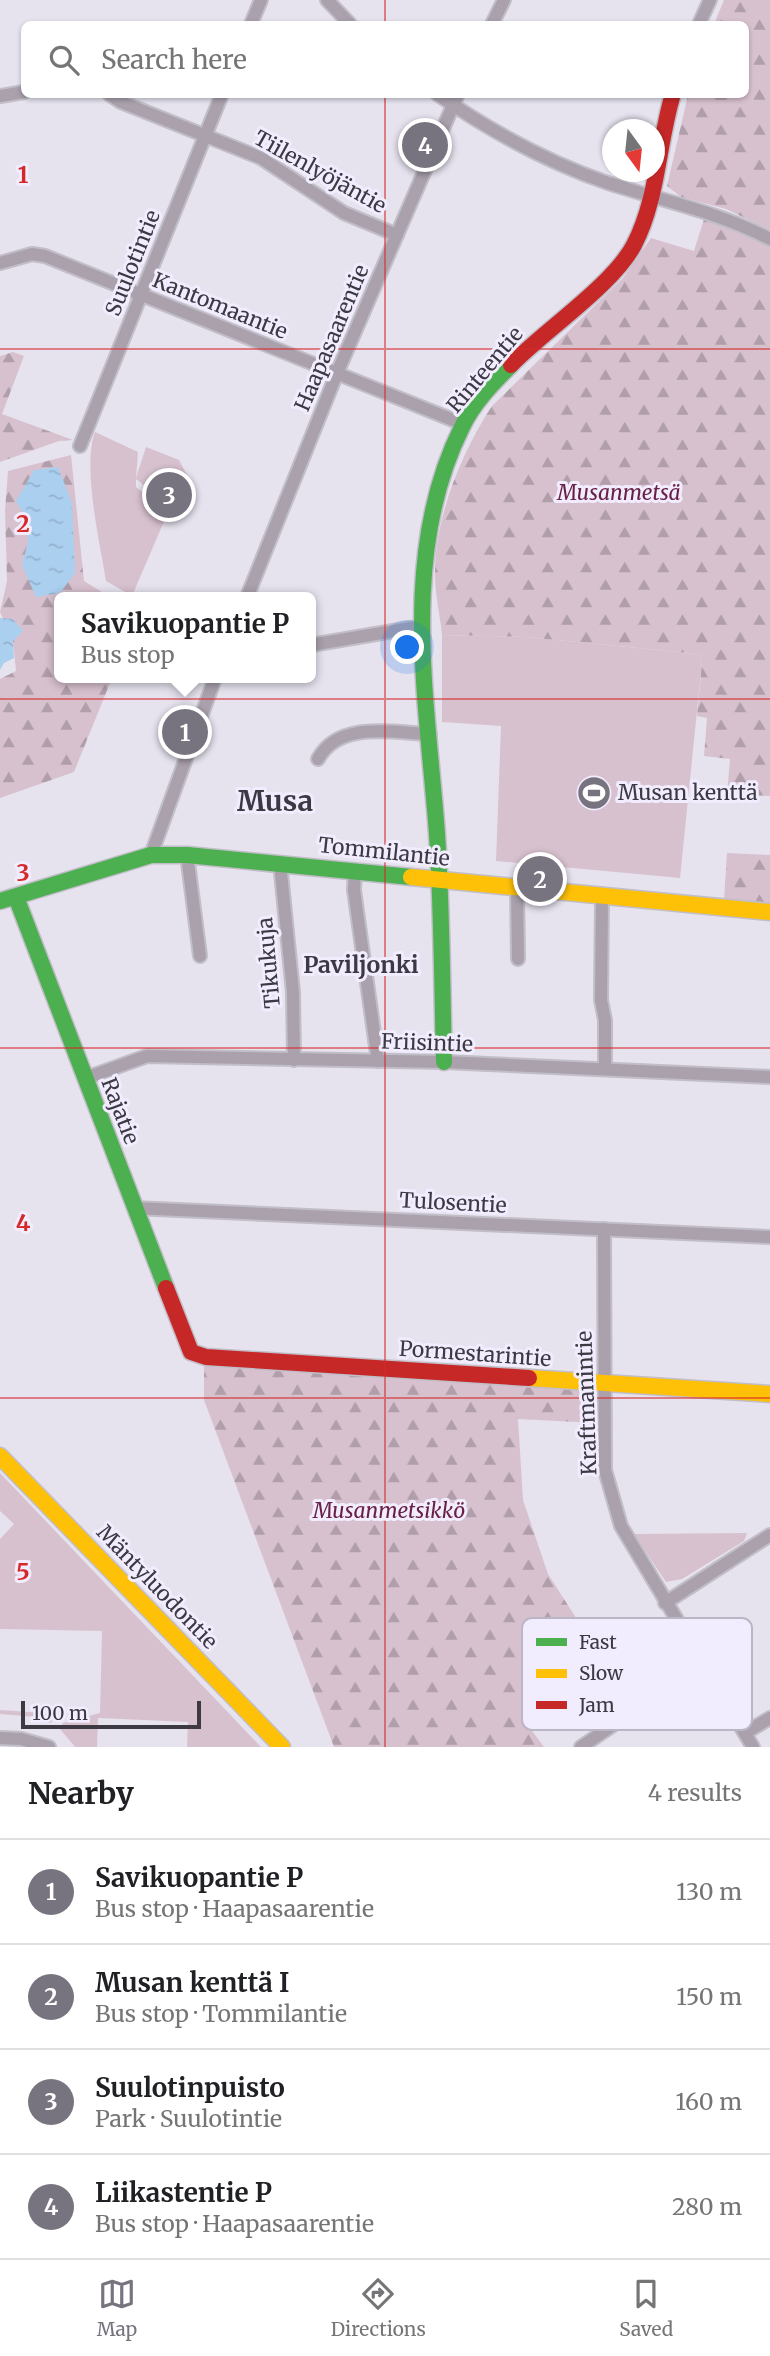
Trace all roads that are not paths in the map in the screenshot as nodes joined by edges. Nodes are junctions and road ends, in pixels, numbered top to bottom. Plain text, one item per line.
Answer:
1 (261, 0) edge
2 (327, 0) edge
3 (504, 0) edge
4 (710, 0) edge
5 (252, 21) edge
6 (347, 21) edge
7 (494, 21) edge
8 (700, 21) edge
9 (21, 92) edge
10 (0, 96) edge
11 (115, 98) edge
12 (220, 98) edge
13 (672, 98) edge
14 (455, 100) edge
15 (206, 135) junction
16 (652, 196) junction
17 (397, 235) junction
18 (770, 239) edge
19 (0, 263) edge
20 (141, 296) junction
21 (337, 373) junction
22 (463, 424) junction
23 (80, 446) dead end
24 (249, 592) edge
25 (423, 626) junction
26 (316, 644) edge
27 (213, 683) edge
28 (430, 734) junction
29 (318, 759) dead end
30 (151, 855) junction
31 (187, 855) junction
32 (280, 863) junction
33 (355, 871) junction
34 (440, 879) junction
35 (517, 887) junction
36 (602, 896) junction
37 (16, 897) junction
38 (0, 901) edge
39 (770, 912) edge
40 (200, 956) dead end
41 (518, 959) dead end
42 (294, 1060) junction
43 (378, 1061) junction
44 (444, 1062) junction
45 (605, 1069) junction
46 (770, 1077) edge
47 (86, 1078) junction
48 (134, 1208) junction
49 (604, 1229) junction
50 (770, 1237) edge
51 (184, 1341) joint
52 (604, 1383) junction
53 (770, 1394) edge
54 (0, 1456) edge
55 (770, 1535) edge
56 (665, 1603) junction
57 (674, 1618) edge
58 (770, 1718) edge
59 (752, 1728) edge
60 (606, 1730) edge
61 (749, 1730) edge
62 (745, 1732) joint
63 (0, 1738) edge
64 (49, 1747) edge
65 (282, 1747) edge
66 (581, 1747) edge
67 (753, 1747) edge

1 - 5 street
2 - 6 street
3 - 7 street
4 - 8 street
9 - 10 street
11 - 15 street, Tiilenlyöjäntie
12 - 15 street, Suulotintie
13 - 16 main road, Rinteentie
14 - 16 street
14 - 17 street, Haapasaarentie
15 - 17 street, Tiilenlyöjäntie
15 - 20 street, Suulotintie
16 - 18 street
16 - 22 main road, Rinteentie
17 - 21 street, Haapasaarentie
19 - 20 street, Kantomaantie
20 - 21 street, Kantomaantie
20 - 23 street, Suulotintie
21 - 22 street, Kantomaantie
21 - 24 street, Haapasaarentie
22 - 25 main road, Rinteentie
25 - 26 street
25 - 28 main road, Rinteentie
27 - 30 street
28 - 29 street
28 - 34 main road, Rinteentie
30 - 31 main road, Tommilantie
30 - 37 main road, Tommilantie
31 - 32 main road, Tommilantie
31 - 40 street
32 - 33 main road, Tommilantie
32 - 42 street, Tikukuja
33 - 34 main road, Tommilantie
33 - 43 street
34 - 35 main road, Tommilantie
34 - 44 main road, Rinteentie
35 - 36 main road, Tommilantie
35 - 41 street
36 - 39 main road, Tommilantie
36 - 45 street
37 - 38 main road, Tommilantie
37 - 47 main road, Rajatie
42 - 43 street, Friisintie
42 - 47 street, Friisintie
43 - 44 street, Friisintie
44 - 45 street, Friisintie
45 - 46 street, Friisintie
47 - 48 main road, Rajatie
48 - 49 street, Tulosentie
48 - 51 main road, Rajatie
49 - 50 street, Tulosentie
49 - 52 street, Kraftmanintie
51 - 52 main road, Pormestarintie
52 - 53 main road, Pormestarintie
52 - 56 street, Kraftmanintie
54 - 65 main road, Mäntyluodontie
55 - 56 street
56 - 57 street, Kraftmanintie
58 - 59 street
60 - 66 street
61 - 62 street
62 - 67 street, Kraftmanintie
63 - 64 street

